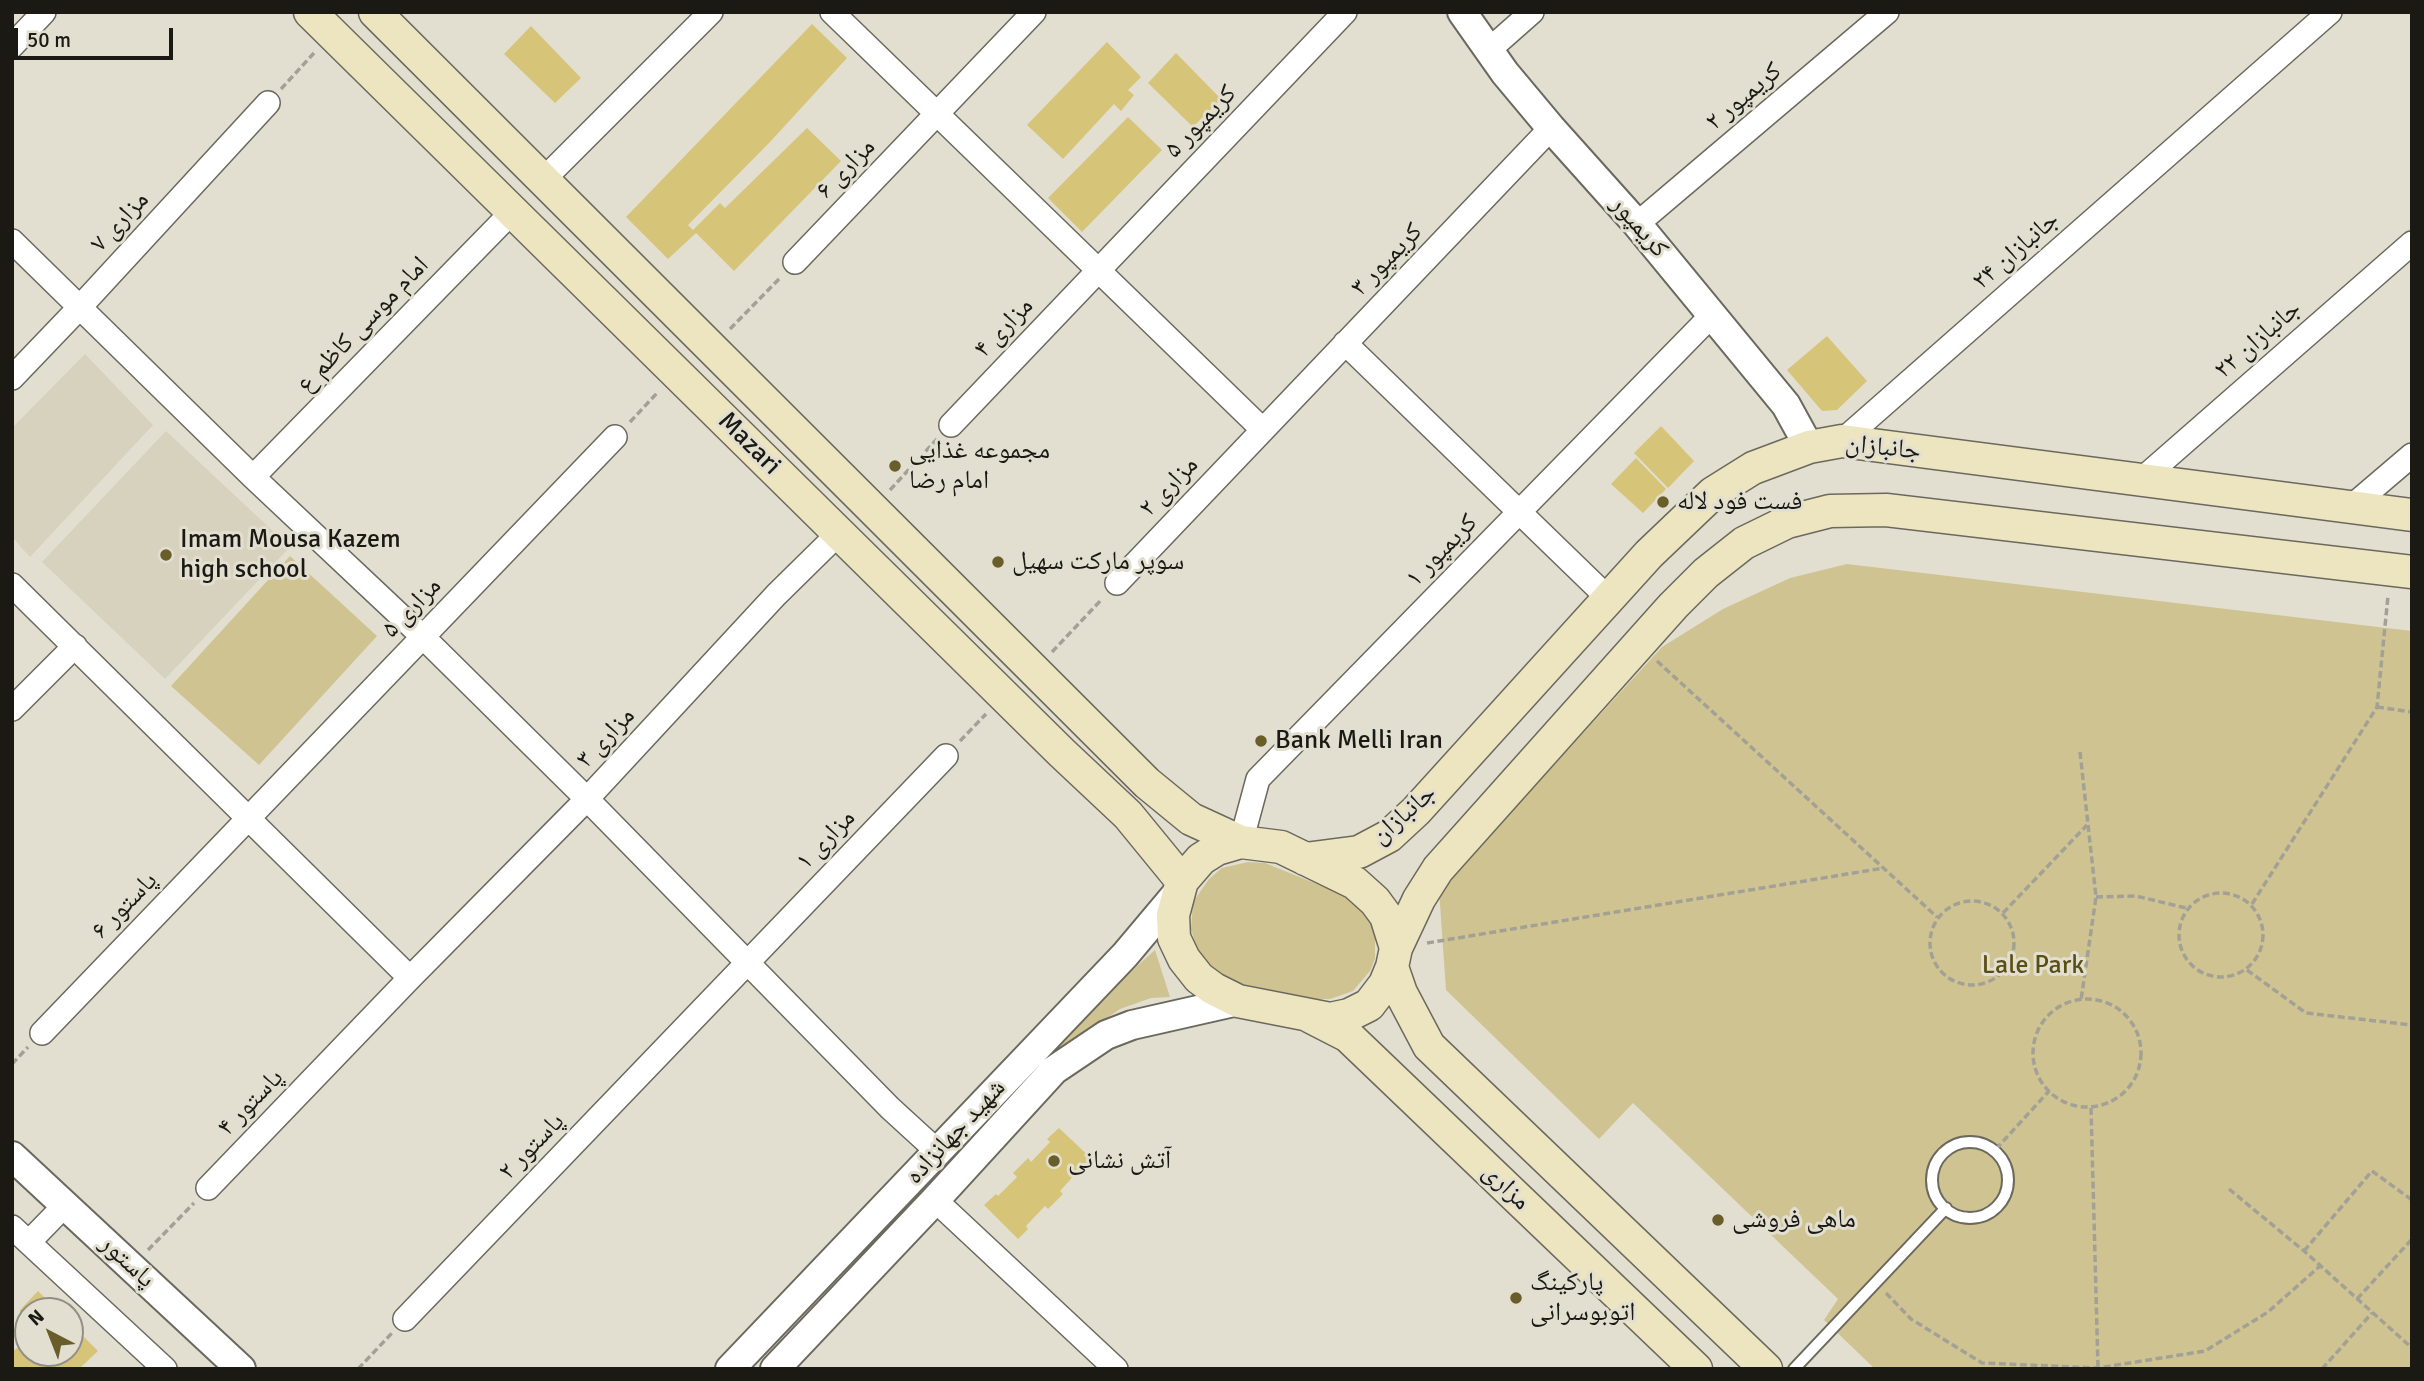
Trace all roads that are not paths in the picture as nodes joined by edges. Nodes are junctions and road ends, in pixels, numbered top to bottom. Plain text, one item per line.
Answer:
1 (44, 12) edge
2 (375, 12) edge
3 (711, 12) edge
4 (832, 12) edge
5 (1034, 12) edge
6 (1345, 12) edge
7 (1462, 12) edge
8 (1532, 12) edge
9 (1887, 12) edge
10 (2330, 12) edge
11 (321, 23) edge
12 (12, 46) edge
13 (1489, 50) junction
14 (268, 103) road end
15 (937, 114) junction
16 (1551, 128) junction
17 (543, 180) junction
18 (512, 212) junction
19 (1637, 224) junction
20 (12, 241) edge
21 (2412, 243) edge
22 (795, 262) road end
23 (1098, 271) junction
24 (80, 307) junction
25 (1712, 315) junction
26 (1346, 343) junction
27 (12, 378) edge
28 (951, 425) road end
29 (1263, 430) junction
30 (615, 437) road end
31 (1842, 441) junction
32 (1809, 447) junction
33 (2412, 455) edge
34 (253, 477) junction
35 (2141, 480) junction
36 (2351, 507) junction
37 (1520, 511) junction
38 (2412, 515) edge
39 (839, 533) junction
40 (2401, 570) edge
41 (1117, 583) road end
42 (12, 585) edge
43 (1608, 598) junction
44 (423, 637) junction
45 (75, 646) junction
46 (12, 709) edge
47 (946, 756) road end
48 (587, 799) junction
49 (248, 818) junction
50 (1241, 842) junction
51 (1305, 859) junction
52 (1180, 886) junction
53 (1394, 958) junction
54 (747, 964) junction
55 (410, 978) junction
56 (1238, 1000) junction
57 (1310, 1016) junction
58 (42, 1033) dead end
59 (937, 1151) junction
60 (12, 1156) edge
61 (960, 1172) junction
62 (208, 1188) road end
63 (935, 1200) junction
64 (65, 1205) junction
65 (1946, 1208) junction
66 (21, 1234) edge
67 (405, 1319) road end
68 (165, 1369) edge
69 (241, 1369) edge
70 (730, 1369) edge
71 (775, 1369) edge
72 (1116, 1369) edge
73 (1696, 1369) edge
74 (1766, 1369) edge
75 (1794, 1369) edge

1 - 12 street
2 - 17 main road, Mazari
3 - 17 street
4 - 15 street
5 - 15 street, مزاری ۶
6 - 23 street, کریمپور ۵
7 - 13 street, کریمپور
8 - 13 street
9 - 19 street, کریمپور ۲
10 - 31 street, جانبازان ۲۴
11 - 18 main road, Mazari
13 - 16 street, کریمپور
14 - 24 street, مزاری ۷
15 - 22 street, مزاری ۶
15 - 23 street
16 - 19 street, کریمپور
16 - 26 street, کریمپور ۳
17 - 18 main road
17 - 50 main road, Mazari
18 - 34 street, امام موسی کاظم ع
18 - 39 main road, Mazari
19 - 25 street, کریمپور
20 - 24 street
21 - 35 street, جانبازان ۲۲
23 - 28 street, مزاری ۴
23 - 29 street
24 - 27 street, مزاری ۷
24 - 34 street
25 - 32 street, کریمپور
25 - 37 street, کریمپور ۱
26 - 29 street, کریمپور ۳
26 - 37 street
29 - 41 street, مزاری ۲
30 - 44 street, مزاری ۵
31 - 32 main road, جانبازان
31 - 35 main road, جانبازان
32 - 43 main road, جانبازان
33 - 36 street
34 - 44 street
35 - 36 main road, جانبازان
36 - 38 main road, جانبازان
37 - 43 street
37 - 50 street, کریمپور ۱
39 - 48 street, مزاری ۳
39 - 52 main road, Mazari
40 - 53 main road
42 - 45 street
43 - 51 main road, جانبازان
44 - 48 street
44 - 49 street, مزاری ۵
45 - 46 street
45 - 49 street
47 - 54 street, مزاری ۱
48 - 54 street
48 - 55 street, مزاری ۳
49 - 55 street
49 - 58 street, پاستور ۶
50 - 51 main road
50 - 52 main road
51 - 53 main road
52 - 56 main road
52 - 59 street, شهید جهانزاده
53 - 57 main road
53 - 74 main road
54 - 59 street
54 - 67 street, پاستور ۲
55 - 62 street, پاستور ۴
56 - 57 main road
56 - 61 street, شهید جهانزاده
57 - 73 main road, مزاری
59 - 61 street
59 - 70 street, شهید جهانزاده
60 - 64 street, پاستور
61 - 63 street, شهید جهانزاده
63 - 71 street, شهید جهانزاده
63 - 72 street
64 - 66 street
64 - 69 street, پاستور
65 - 65 lane
65 - 75 lane
66 - 68 street

